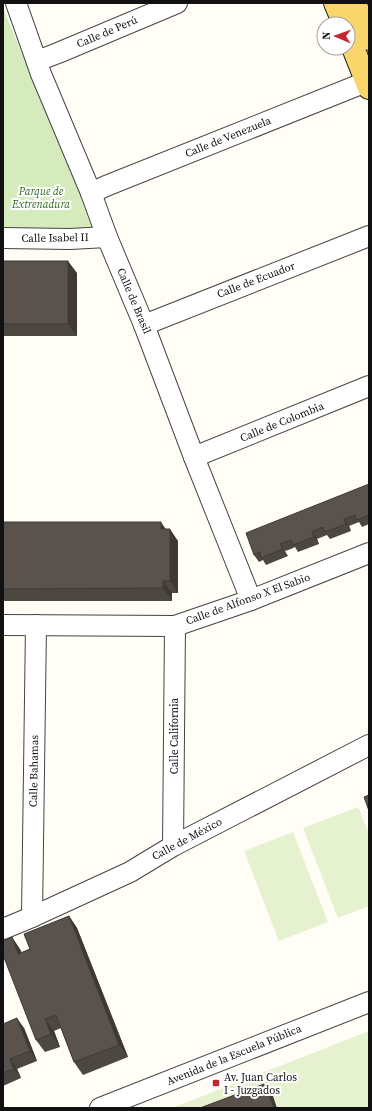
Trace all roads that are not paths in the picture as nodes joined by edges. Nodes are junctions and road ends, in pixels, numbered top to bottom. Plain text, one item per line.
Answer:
1 (16, 3) edge
2 (178, 3) edge
3 (335, 3) edge
4 (355, 3) edge
5 (341, 16) edge
6 (369, 40) edge
7 (356, 55) edge
8 (37, 61) junction
9 (368, 85) edge
10 (91, 193) junction
11 (369, 236) edge
12 (107, 237) junction
13 (3, 238) edge
14 (144, 325) junction
15 (369, 386) edge
16 (194, 457) junction
17 (369, 553) edge
18 (251, 600) junction
19 (3, 625) edge
20 (36, 625) junction
21 (175, 626) junction
22 (369, 745) edge
23 (173, 846) junction
24 (32, 917) junction
25 (3, 929) edge
26 (369, 1002) edge
27 (100, 1108) edge

1 - 8 street, Calle de Brasil
2 - 8 street, Calle de Perú
3 - 5 main road
4 - 6 main road
7 - 9 main road
8 - 10 street, Calle de Brasil
9 - 10 street, Calle de Venezuela
10 - 12 street, Calle de Brasil
11 - 14 street, Calle de Ecuador
12 - 13 street, Calle Isabel II
12 - 14 street, Calle de Brasil
14 - 16 street, Calle de Brasil
15 - 16 street, Calle de Colombia
16 - 18 street, Calle de Brasil
17 - 18 street, Calle de Alfonso X El Sabio
18 - 21 street, Calle de Alfonso X El Sabio
19 - 20 street, Calle de Alfonso X El Sabio
20 - 21 street, Calle de Alfonso X El Sabio
20 - 24 street, Calle Bahamas
21 - 23 street, Calle California
22 - 23 street, Calle de México
23 - 24 street, Calle de México
24 - 25 street, Calle de México
26 - 27 street, Avenida de la Escuela Pública

